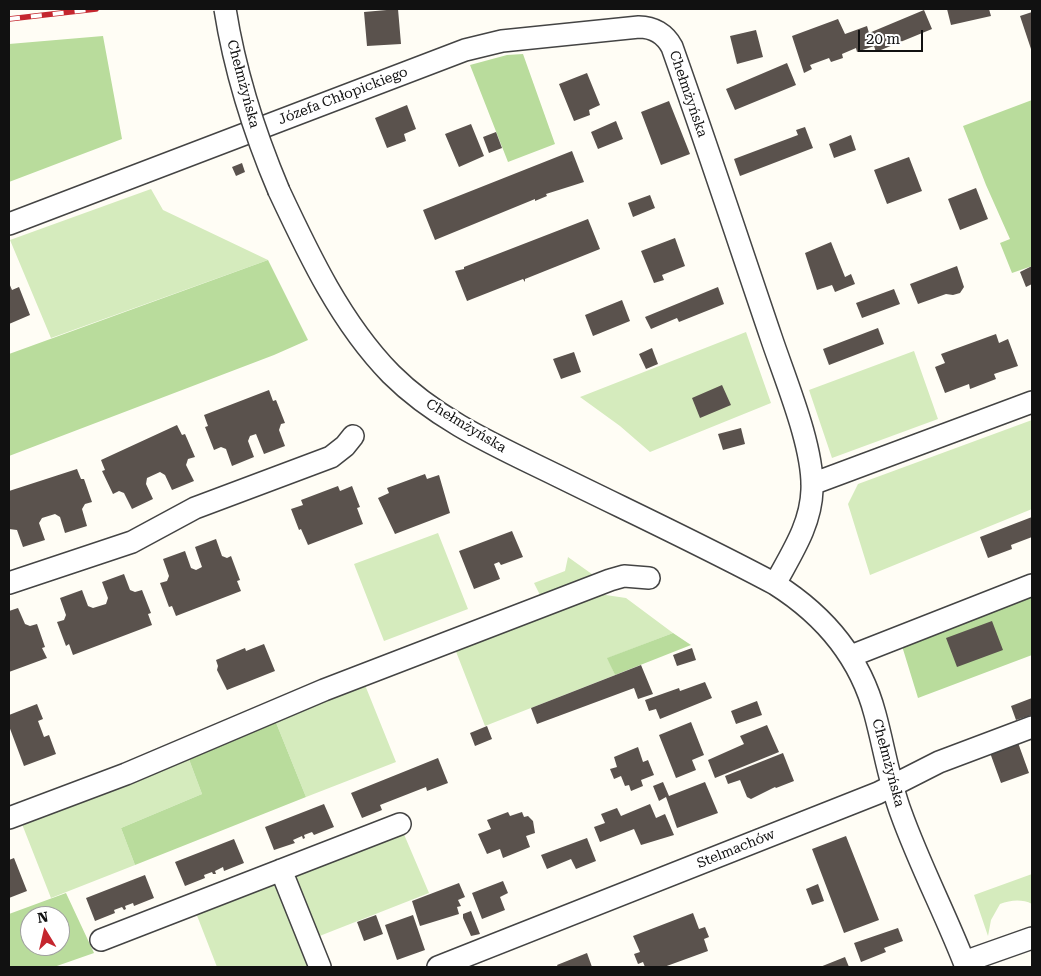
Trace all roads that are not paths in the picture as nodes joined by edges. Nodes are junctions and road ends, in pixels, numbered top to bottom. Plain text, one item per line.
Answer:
1 (225, 9) edge
2 (660, 33) joint
3 (9, 224) edge
4 (1032, 402) edge
5 (353, 436) dead end
6 (812, 484) junction
7 (649, 578) dead end
8 (9, 583) edge
9 (775, 584) junction
10 (1032, 585) edge
11 (851, 656) junction
12 (1032, 727) edge
13 (892, 786) junction
14 (9, 818) edge
15 (400, 824) dead end
16 (281, 870) junction
17 (1032, 938) edge
18 (101, 940) dead end
19 (965, 965) edge
20 (320, 967) edge
21 (438, 967) edge

1 - 9 street, Chełmżyńska, bridge
2 - 3 street, Józefa Chłopickiego
2 - 6 street, Chełmżyńska
4 - 6 street
5 - 8 street
6 - 9 street, Chełmżyńska
7 - 14 street
9 - 11 street, Chełmżyńska
10 - 11 street
11 - 13 street, Chełmżyńska
12 - 13 street, Stelmachów
13 - 19 street, Chełmżyńska
13 - 21 street, Stelmachów
15 - 16 street
16 - 18 street
16 - 20 street
17 - 19 street

